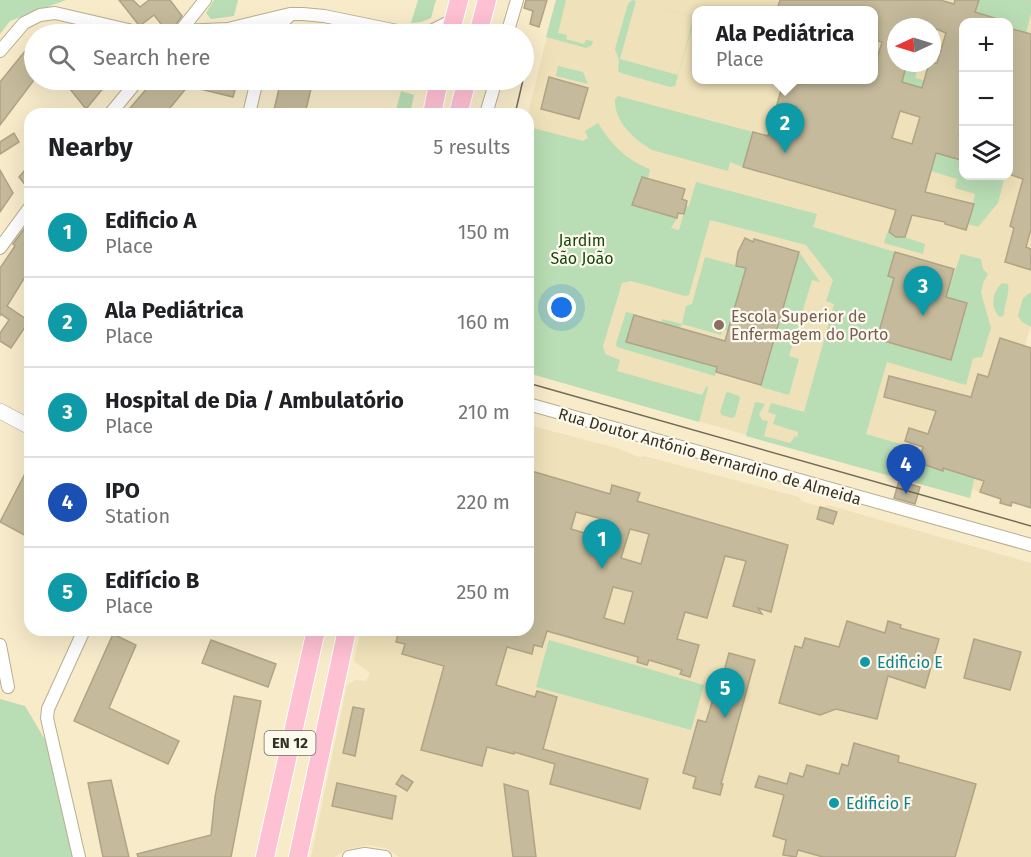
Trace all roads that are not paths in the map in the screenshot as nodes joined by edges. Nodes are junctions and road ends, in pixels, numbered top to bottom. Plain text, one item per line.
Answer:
1 (205, 0) edge
2 (459, 0) edge
3 (487, 0) edge
4 (517, 0) edge
5 (290, 14) junction
6 (102, 24) edge
7 (186, 24) edge
8 (249, 24) edge
9 (280, 24) edge
10 (363, 24) edge
11 (453, 24) edge
12 (481, 24) edge
13 (510, 24) edge
14 (0, 51) edge
15 (130, 90) edge
16 (255, 90) edge
17 (437, 90) edge
18 (464, 90) edge
19 (493, 90) edge
20 (115, 108) edge
21 (250, 108) edge
22 (433, 108) edge
23 (460, 108) edge
24 (488, 108) edge
25 (24, 215) edge
26 (0, 248) edge
27 (534, 406) edge
28 (1, 415) edge
29 (24, 425) edge
30 (1031, 545) edge
31 (81, 636) edge
32 (315, 636) edge
33 (346, 636) edge
34 (0, 645) edge
35 (8, 687) dead end
36 (263, 853) edge
37 (79, 857) edge
38 (298, 857) edge
39 (349, 857) edge
40 (385, 857) edge

1 - 7 street
2 - 11 main road
3 - 12 main road
4 - 13 street
5 - 8 street
5 - 9 street
5 - 10 street
6 - 14 street
15 - 20 street
16 - 21 street
17 - 22 main road
18 - 23 main road
19 - 24 street
25 - 26 street
27 - 30 street, Rua Doutor António Bernardino de Almeida
28 - 29 street
31 - 37 street
32 - 36 main road, EN 12
33 - 38 main road, EN 12
34 - 35 street
39 - 40 street

